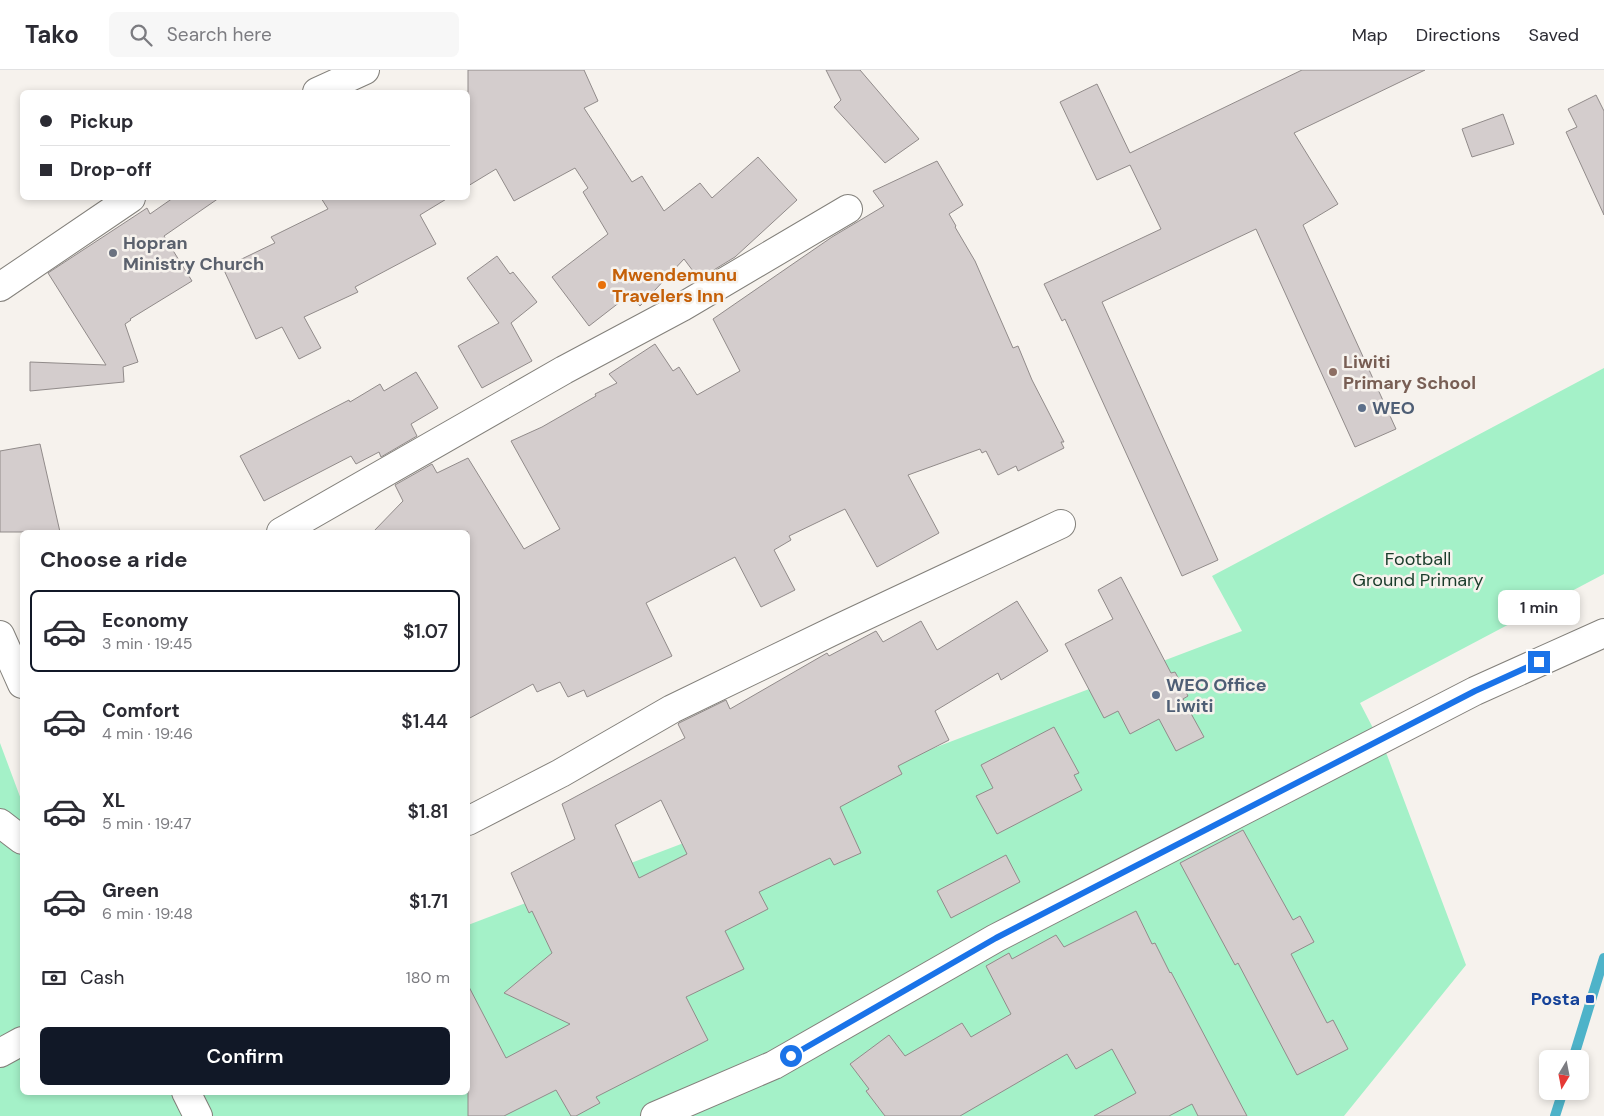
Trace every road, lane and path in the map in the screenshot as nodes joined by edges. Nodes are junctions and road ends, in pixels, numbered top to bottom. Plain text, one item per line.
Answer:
1 (365, 70) edge
2 (321, 90) edge
3 (128, 200) edge
4 (848, 209) dead end
5 (0, 287) edge
6 (1061, 524) dead end
7 (284, 530) edge
8 (1604, 633) edge
9 (0, 635) edge
10 (20, 680) edge
11 (470, 820) edge
12 (0, 823) edge
13 (20, 838) edge
14 (20, 1042) edge
15 (0, 1052) edge
16 (188, 1095) edge
17 (198, 1116) edge
18 (655, 1116) edge

1 - 2 street
3 - 5 street
4 - 7 street
6 - 11 street
8 - 18 street
9 - 10 street
12 - 13 street
14 - 15 street
16 - 17 street

